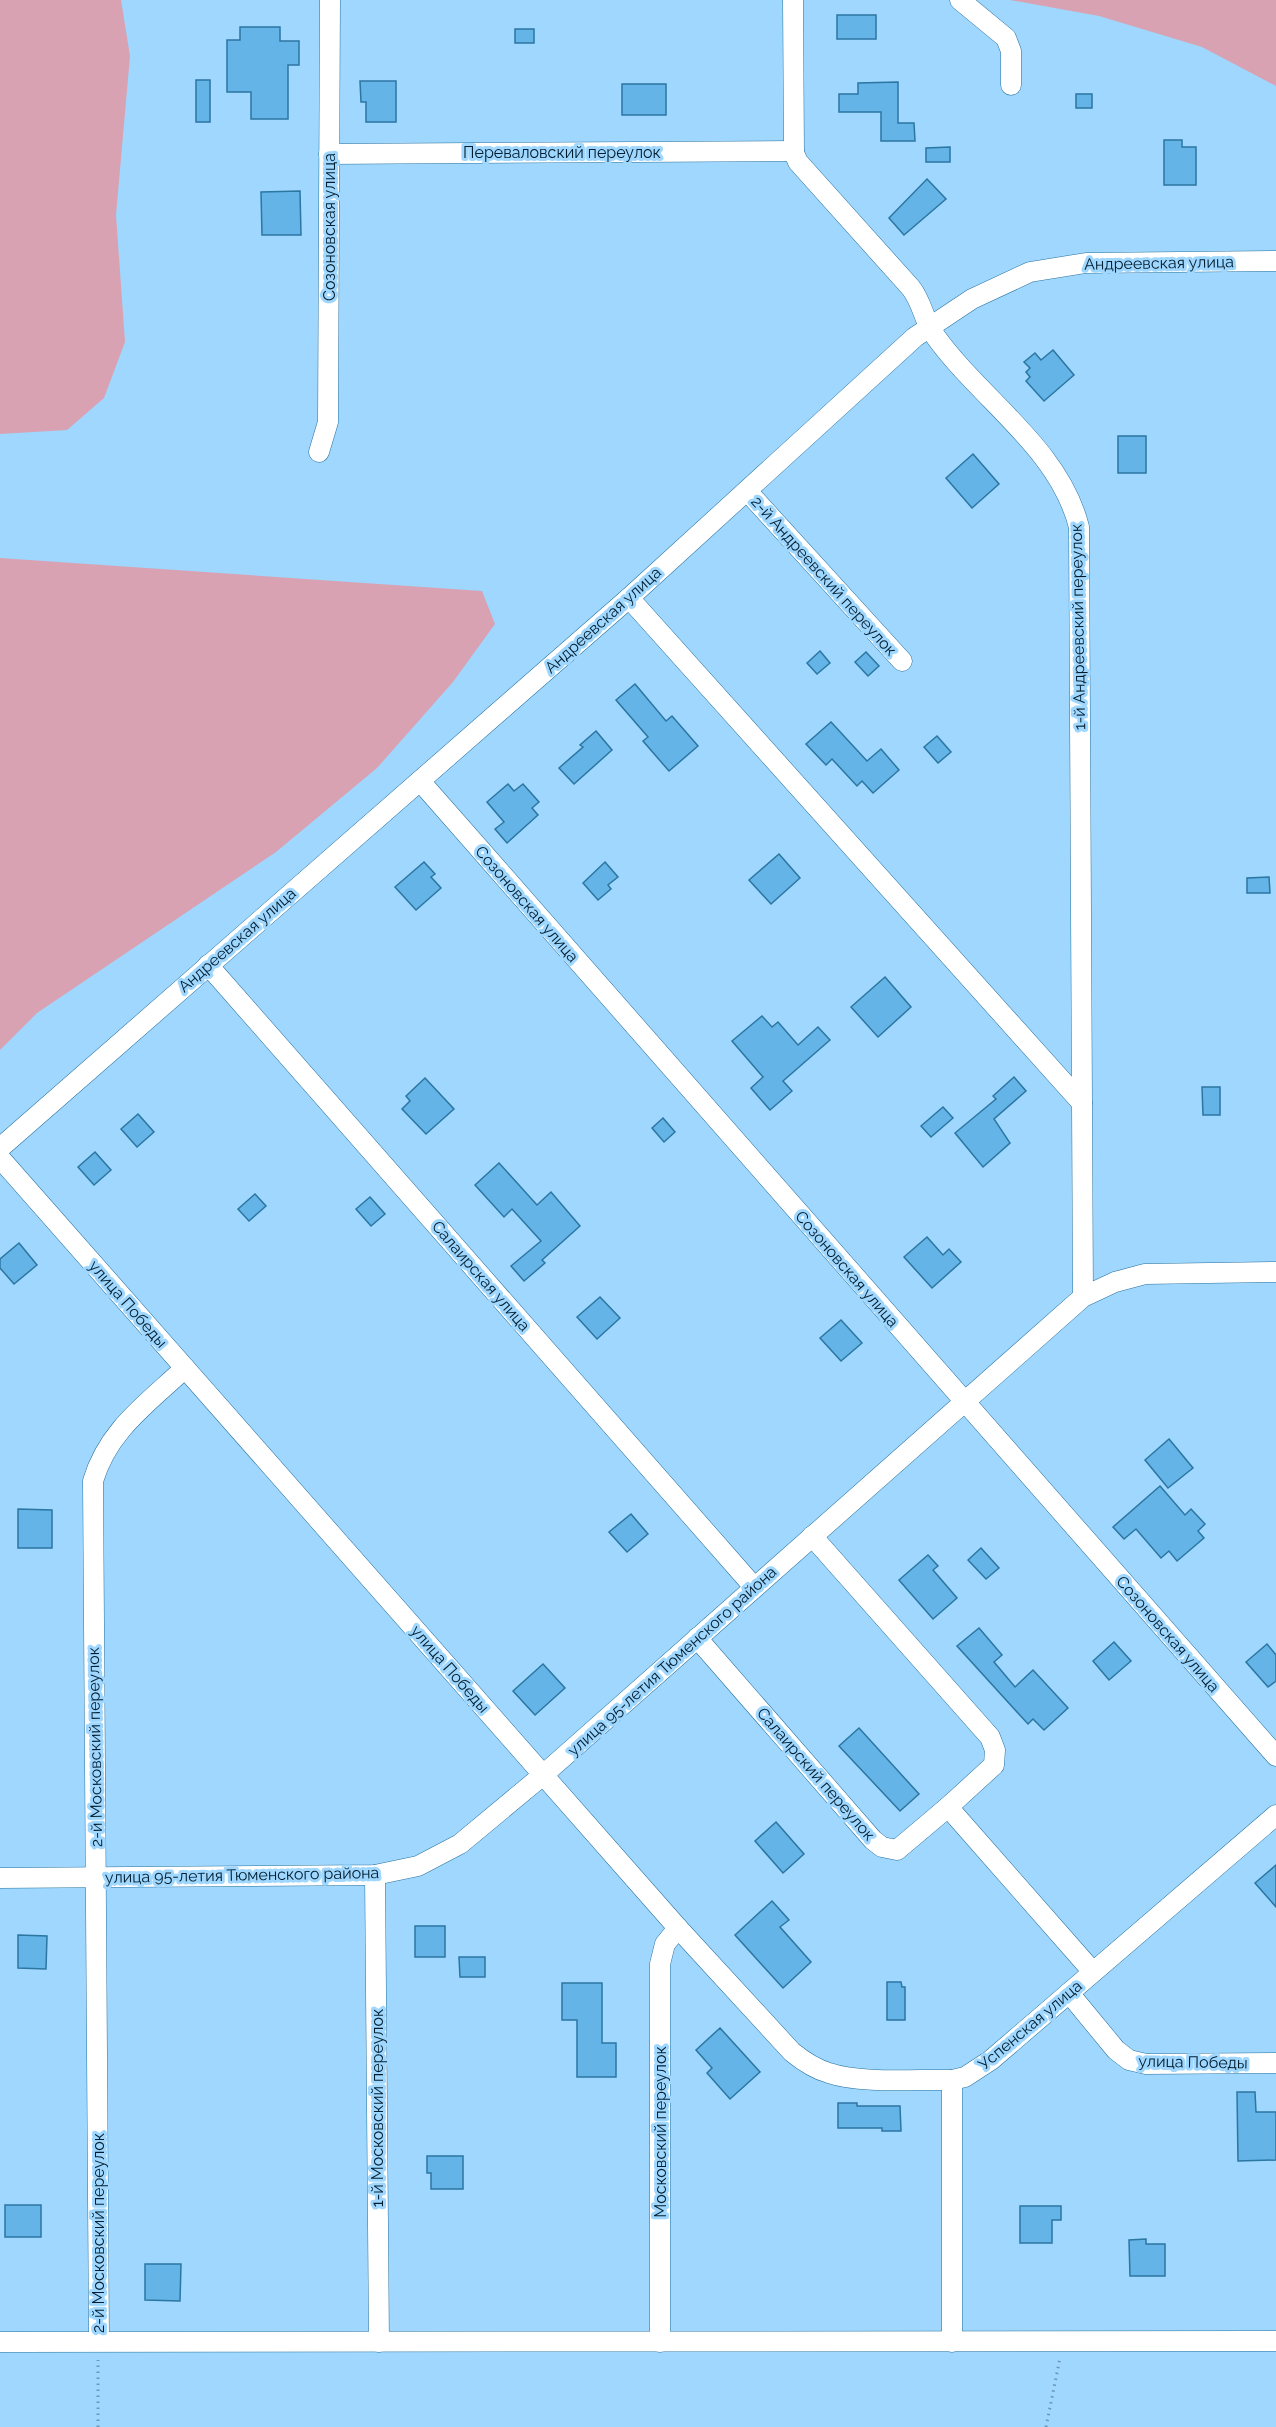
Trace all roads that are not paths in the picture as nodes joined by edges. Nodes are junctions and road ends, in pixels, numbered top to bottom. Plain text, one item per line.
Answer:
1 (330, 0) edge
2 (793, 0) edge
3 (960, 0) edge
4 (1011, 85) dead end
5 (794, 151) junction
6 (329, 154) junction
7 (1276, 261) edge
8 (930, 327) junction
9 (319, 452) dead end
10 (747, 491) junction
11 (629, 598) junction
12 (902, 661) dead end
13 (420, 781) junction
14 (207, 965) junction
15 (1082, 1103) junction
16 (0, 1148) edge
17 (0, 1158) edge
18 (1276, 1272) edge
19 (1083, 1297) junction
20 (185, 1368) junction
21 (963, 1402) junction
22 (812, 1536) junction
23 (754, 1587) junction
24 (697, 1638) junction
25 (1276, 1756) edge
26 (543, 1775) junction
27 (948, 1807) junction
28 (1276, 1815) edge
29 (375, 1875) junction
30 (96, 1877) junction
31 (0, 1878) edge
32 (678, 1928) junction
33 (1093, 1972) junction
34 (1069, 1993) junction
35 (1276, 2063) edge
36 (952, 2080) junction
37 (99, 2341) junction
38 (1276, 2341) edge
39 (0, 2342) edge
40 (379, 2342) junction
41 (660, 2342) junction
42 (952, 2342) junction

1 - 6 street, Созоновская улица
2 - 5 street
3 - 4 street
5 - 6 street, Переваловский переулок
5 - 8 street, 1-й Андреевский переулок
6 - 9 street, Созоновская улица
7 - 8 street, Андреевская улица
8 - 10 street, Андреевская улица
8 - 15 street, 1-й Андреевский переулок
10 - 11 street, Андреевская улица
10 - 12 street, 2-й Андреевский переулок
11 - 13 street, Андреевская улица
11 - 15 street
13 - 14 street, Андреевская улица
13 - 21 street, Созоновская улица
14 - 16 street, Андреевская улица
14 - 23 street, Салаирская улица
15 - 19 street, 1-й Андреевский переулок
17 - 20 street, улица Победы
18 - 19 street, улица 95-летия Тюменского района
19 - 21 street, улица 95-летия Тюменского района
20 - 26 street, улица Победы
20 - 30 street, 2-й Московский переулок
21 - 22 street, улица 95-летия Тюменского района
21 - 25 street, Созоновская улица
22 - 23 street, улица 95-летия Тюменского района
22 - 27 street, Салаирский переулок
23 - 24 street, улица 95-летия Тюменского района
24 - 26 street, улица 95-летия Тюменского района
24 - 27 street, Салаирский переулок
26 - 29 street, улица 95-летия Тюменского района
26 - 32 street, улица Победы
27 - 33 street
28 - 33 street, Успенская улица
29 - 30 street, улица 95-летия Тюменского района
29 - 40 street, 1-й Московский переулок
30 - 31 street, улица 95-летия Тюменского района
30 - 37 street, 2-й Московский переулок
32 - 36 street, улица Победы
32 - 41 street, Московский переулок
33 - 34 street, Успенская улица
34 - 35 street, улица Победы
34 - 36 street, Успенская улица
36 - 42 street
37 - 39 street
37 - 40 street
38 - 42 street
40 - 41 street
41 - 42 street

